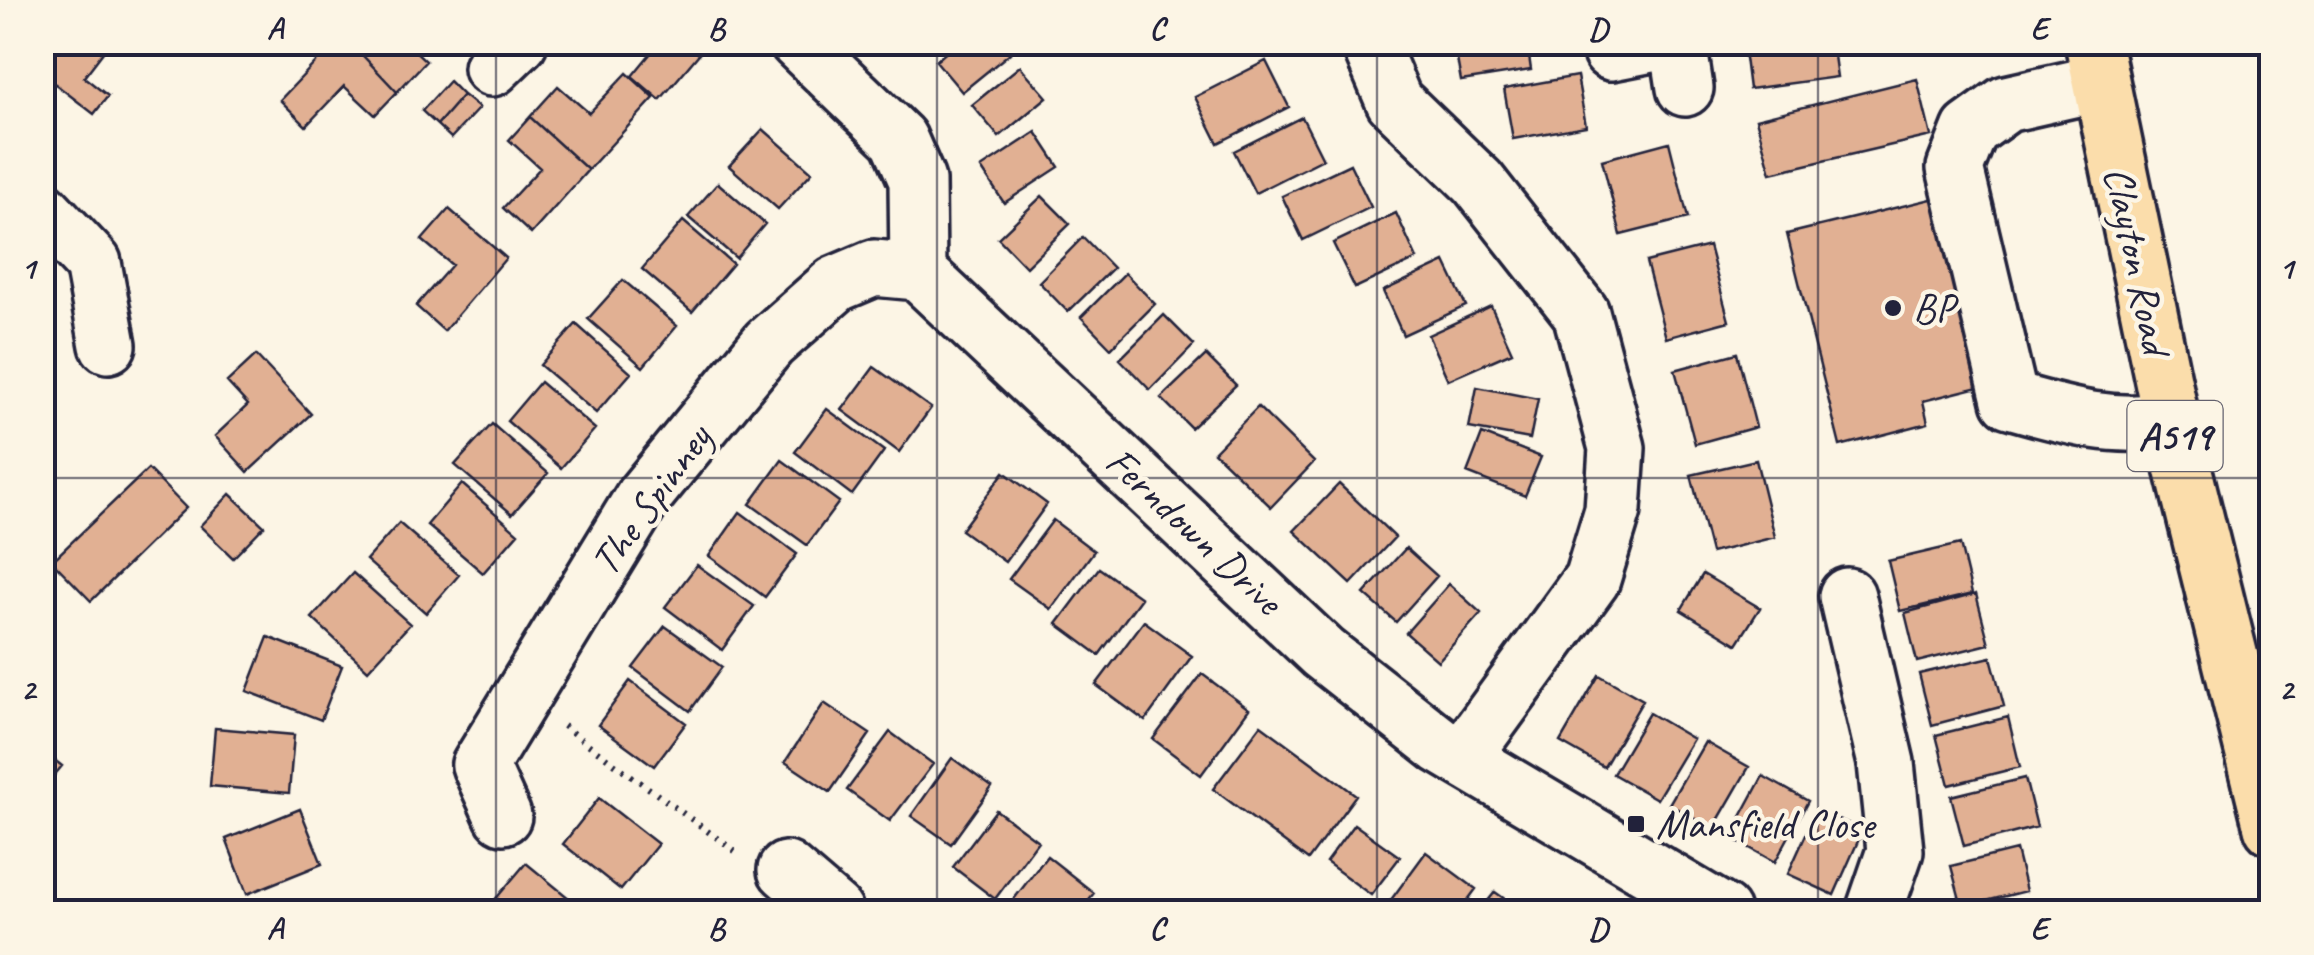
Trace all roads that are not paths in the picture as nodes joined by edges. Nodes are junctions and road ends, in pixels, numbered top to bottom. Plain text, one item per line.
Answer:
1 (798, 42) edge
2 (1368, 42) edge
3 (2096, 63) edge
4 (42, 209) edge
5 (918, 272) junction
6 (108, 346) dead end
7 (2170, 420) junction
8 (1847, 596) dead end
9 (1462, 758) junction
10 (504, 816) dead end
11 (2272, 827) edge
12 (786, 870) road end
13 (835, 912) edge
14 (1722, 912) edge
15 (1874, 912) edge

1 - 5 street
2 - 9 street
3 - 7 main road, Clayton Road / A519
3 - 7 street
4 - 6 street
5 - 9 street, Ferndown Drive
5 - 10 street, The Spinney
7 - 11 main road, Clayton Road / A519
8 - 15 street
9 - 14 street, Ferndown Drive
12 - 13 street

